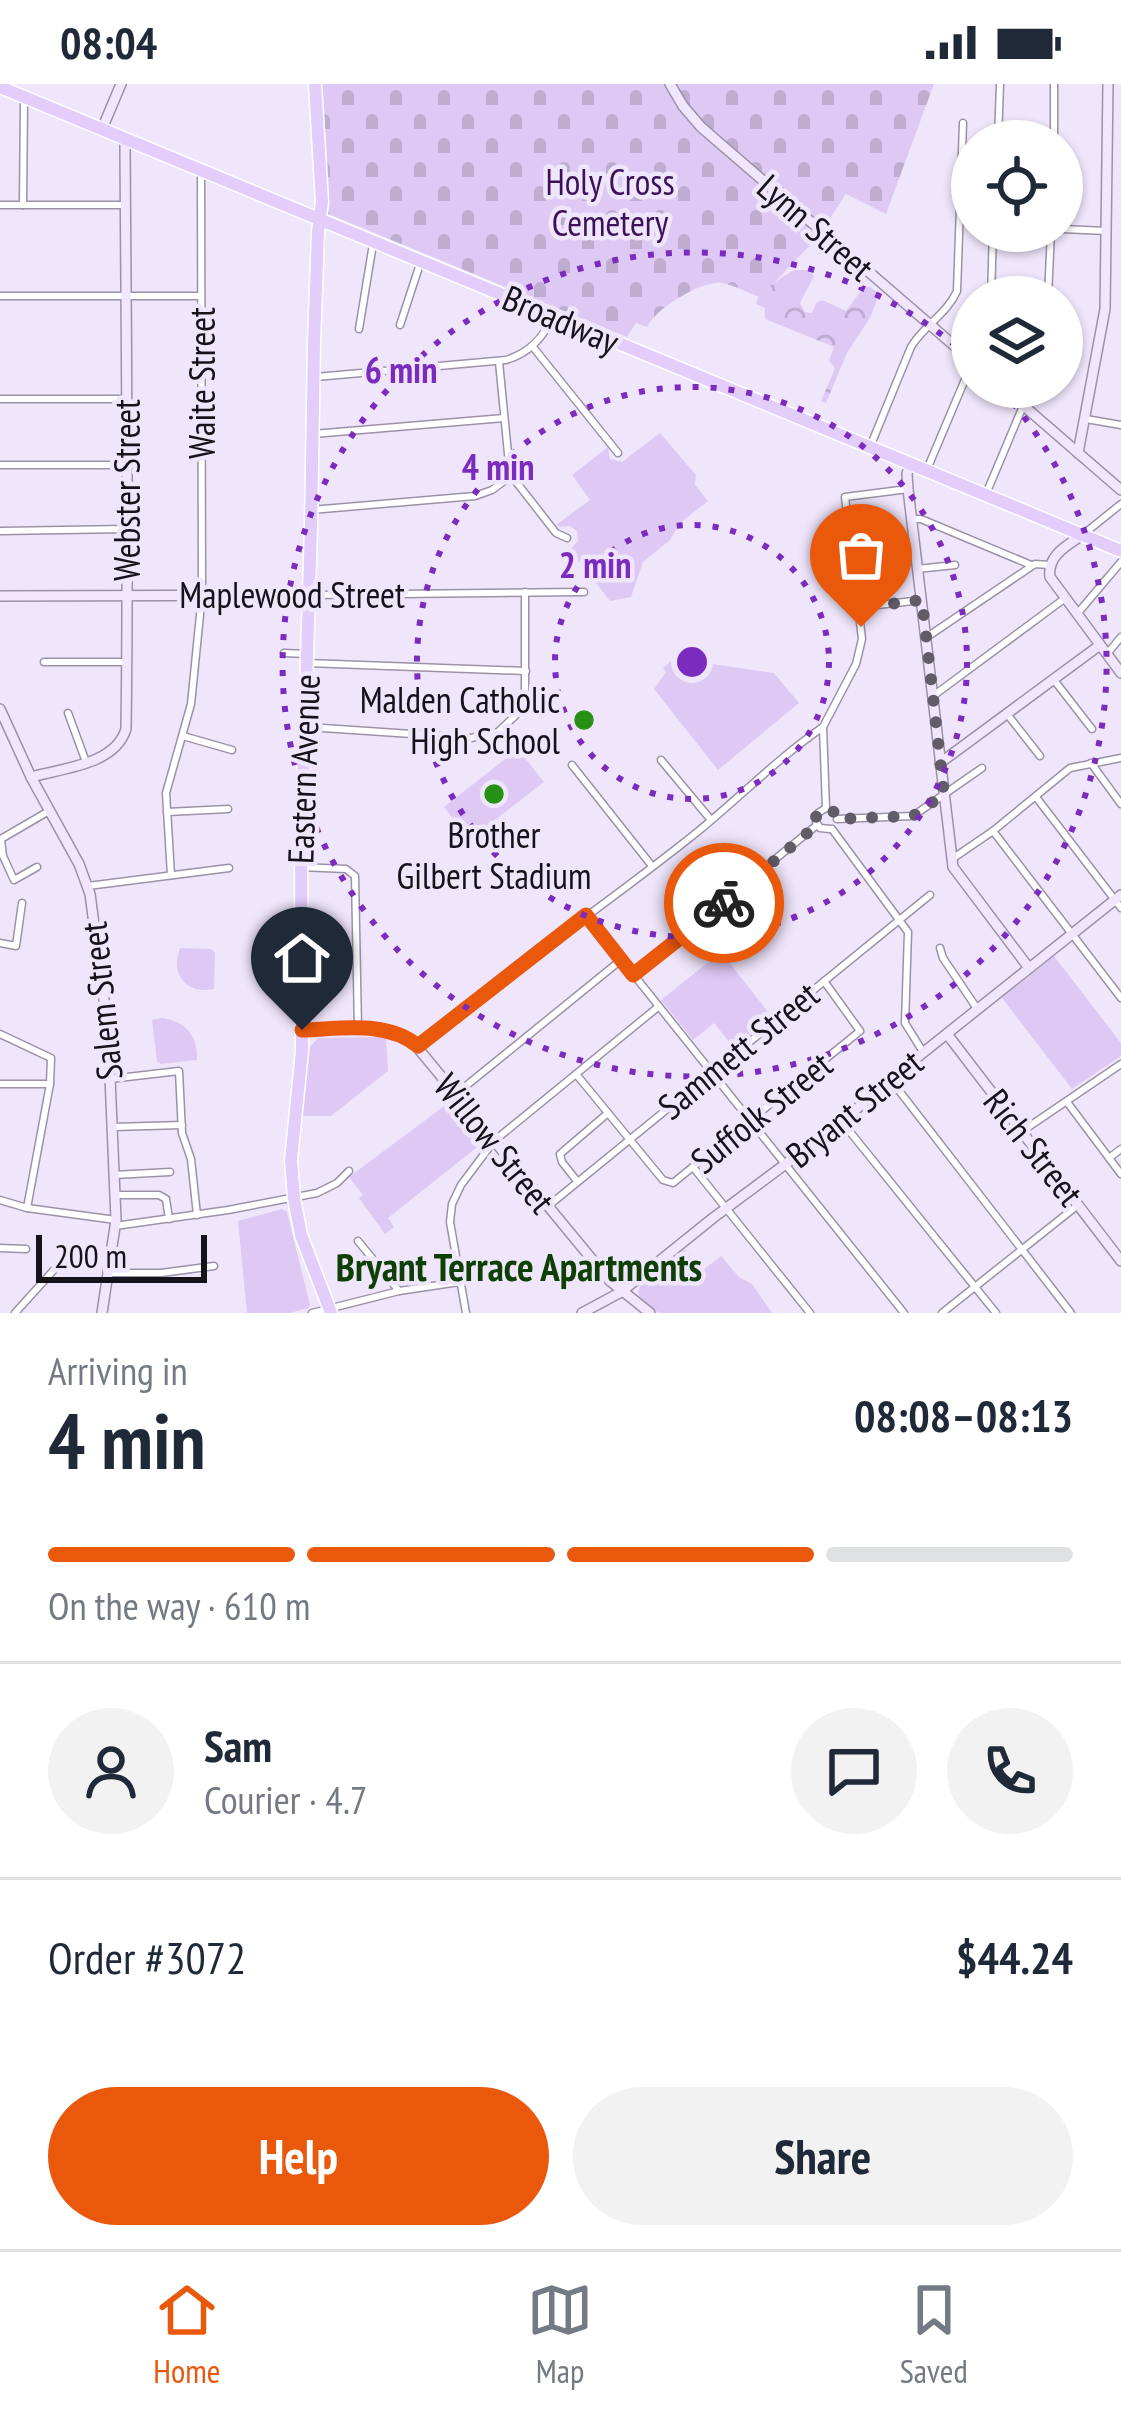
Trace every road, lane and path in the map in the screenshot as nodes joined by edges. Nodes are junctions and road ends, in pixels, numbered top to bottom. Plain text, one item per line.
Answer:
1 (121, 84) edge
2 (315, 84) edge
3 (670, 84) edge
4 (1000, 84) edge
5 (1054, 84) edge
6 (1108, 84) edge
7 (2, 86) edge
8 (24, 97) junction
9 (999, 120) edge
10 (1054, 120) edge
11 (102, 129) junction
12 (125, 139) junction
13 (202, 170) junction
14 (0, 205) edge
15 (22, 205) junction
16 (125, 205) junction
17 (319, 219) junction
18 (1083, 230) edge
19 (1107, 231) junction
20 (374, 242) junction
21 (959, 252) edge
22 (421, 261) junction
23 (0, 296) edge
24 (124, 296) junction
25 (201, 296) junction
26 (553, 315) junction
27 (400, 325) dead end
28 (930, 326) junction
29 (359, 329) dead end
30 (951, 344) edge
31 (533, 346) junction
32 (499, 362) junction
33 (313, 377) junction
34 (0, 399) edge
35 (127, 399) junction
36 (953, 408) edge
37 (1022, 408) edge
38 (1026, 408) edge
39 (504, 418) junction
40 (1086, 419) junction
41 (1121, 424) edge
42 (314, 434) junction
43 (870, 447) junction
44 (618, 453) dead end
45 (1078, 453) junction
46 (910, 464) junction
47 (0, 465) edge
48 (126, 465) junction
49 (927, 471) junction
50 (512, 476) junction
51 (908, 489) junction
52 (1121, 490) edge
53 (986, 495) junction
54 (1121, 504) edge
55 (311, 510) junction
56 (912, 519) junction
57 (126, 530) junction
58 (0, 531) edge
59 (1082, 535) junction
60 (567, 538) dead end
61 (1121, 551) edge
62 (1121, 562) edge
63 (955, 565) dead end
64 (1049, 565) junction
65 (1033, 566) junction
66 (917, 569) junction
67 (525, 592) junction
68 (584, 592) dead end
69 (202, 595) junction
70 (309, 595) junction
71 (0, 596) edge
72 (125, 596) junction
73 (1064, 598) junction
74 (922, 600) junction
75 (859, 608) junction
76 (1076, 615) junction
77 (1121, 637) edge
78 (927, 638) junction
79 (1103, 650) junction
80 (284, 653) dead end
81 (306, 658) junction
82 (44, 662) dead end
83 (126, 662) junction
84 (526, 670) junction
85 (1121, 673) edge
86 (1054, 680) junction
87 (933, 696) junction
88 (0, 709) edge
89 (68, 713) dead end
90 (1007, 713) junction
91 (304, 727) junction
92 (824, 727) junction
93 (1091, 729) dead end
94 (182, 736) junction
95 (6, 740) edge
96 (232, 750) dead end
97 (1040, 756) dead end
98 (1121, 758) edge
99 (661, 760) dead end
100 (86, 762) junction
101 (1091, 762) junction
102 (940, 763) junction
103 (572, 765) dead end
104 (982, 768) dead end
105 (31, 777) junction
106 (944, 794) junction
107 (1036, 796) junction
108 (1121, 804) edge
109 (826, 808) junction
110 (228, 809) dead end
111 (49, 811) junction
112 (167, 812) junction
113 (837, 819) junction
114 (711, 820) junction
115 (817, 825) junction
116 (832, 829) junction
117 (993, 831) junction
118 (0, 837) edge
119 (952, 859) junction
120 (652, 866) junction
121 (37, 867) dead end
122 (300, 867) junction
123 (229, 868) dead end
124 (171, 875) junction
125 (88, 886) junction
126 (931, 895) dead end
127 (1119, 901) edge
128 (22, 903) dead end
129 (586, 915) junction
130 (900, 920) junction
131 (1072, 934) junction
132 (0, 943) edge
133 (940, 948) dead end
134 (621, 960) junction
135 (1030, 968) junction
136 (633, 975) junction
137 (824, 981) junction
138 (1121, 998) edge
139 (658, 1007) junction
140 (978, 1010) junction
141 (358, 1029) junction
142 (302, 1030) junction
143 (0, 1034) edge
144 (946, 1034) junction
145 (418, 1046) junction
146 (924, 1052) junction
147 (1121, 1064) edge
148 (710, 1072) junction
149 (576, 1074) junction
150 (110, 1079) junction
151 (890, 1079) junction
152 (0, 1084) edge
153 (50, 1084) junction
154 (456, 1094) junction
155 (1066, 1102) junction
156 (608, 1113) junction
157 (751, 1120) junction
158 (842, 1122) junction
159 (182, 1125) junction
160 (112, 1127) junction
161 (1022, 1132) junction
162 (629, 1138) junction
163 (494, 1141) junction
164 (1121, 1149) edge
165 (1109, 1158) junction
166 (785, 1163) junction
167 (693, 1167) junction
168 (349, 1171) dead end
169 (170, 1172) dead end
170 (1121, 1174) edge
171 (114, 1175) junction
172 (577, 1181) junction
173 (115, 1195) junction
174 (294, 1198) junction
175 (0, 1200) edge
176 (1078, 1204) junction
177 (547, 1207) junction
178 (27, 1208) junction
179 (726, 1209) junction
180 (197, 1215) junction
181 (169, 1219) junction
182 (116, 1223) junction
183 (358, 1241) dead end
184 (0, 1248) edge
185 (1022, 1249) junction
186 (26, 1250) dead end
187 (70, 1252) dead end
188 (1121, 1261) edge
189 (214, 1266) dead end
190 (109, 1273) junction
191 (459, 1282) junction
192 (975, 1287) junction
193 (399, 1292) junction
194 (621, 1292) junction
195 (330, 1311) edge
196 (589, 1312) edge
197 (15, 1313) edge
198 (102, 1313) edge
199 (312, 1313) edge
200 (466, 1313) edge
201 (650, 1313) edge
202 (810, 1313) edge
203 (904, 1313) edge
204 (942, 1313) edge
205 (996, 1313) edge
206 (1071, 1313) edge

1 - 11 main road
2 - 17 main road, Eastern Avenue
3 - 28 main road, Lynn Street
4 - 9 street
5 - 10 street
6 - 19 main road
7 - 8 main road, Broadway
8 - 11 main road, Broadway
8 - 15 street
11 - 12 main road, Broadway
12 - 13 main road, Broadway
12 - 16 main road, Webster Street
13 - 17 main road, Broadway
13 - 25 street, Waite Street
14 - 15 street
15 - 16 street
16 - 24 main road, Webster Street
17 - 20 main road, Broadway
17 - 33 main road, Eastern Avenue
18 - 19 street
19 - 40 main road
20 - 22 main road, Broadway
20 - 29 street
21 - 28 street
22 - 26 main road, Broadway
22 - 27 street
23 - 24 street
24 - 25 street
24 - 35 main road, Webster Street
25 - 69 street, Waite Street
26 - 31 street
26 - 43 main road, Broadway
28 - 30 main road, Lynn Street
28 - 43 street
31 - 32 street
31 - 44 street
32 - 33 street
32 - 39 street
33 - 42 main road, Eastern Avenue
34 - 35 street
35 - 48 main road, Webster Street
36 - 49 street
37 - 53 street
38 - 45 main road
39 - 42 street
39 - 50 street
40 - 41 street
40 - 45 main road
42 - 55 main road, Eastern Avenue
43 - 46 main road, Broadway
45 - 52 main road
46 - 49 main road, Broadway
46 - 51 main road
47 - 48 street
48 - 57 main road, Webster Street
49 - 53 main road, Broadway
50 - 55 street
50 - 60 street
51 - 56 main road
51 - 75 street
53 - 59 main road, Broadway
54 - 59 street
55 - 70 main road, Eastern Avenue
56 - 65 street
56 - 66 main road
57 - 58 street
57 - 72 main road, Webster Street
59 - 61 main road, Broadway
59 - 64 main road
62 - 76 street
63 - 66 street
64 - 65 street
64 - 73 main road
65 - 78 street
66 - 74 main road
67 - 68 street, Maplewood Street
67 - 70 street, Maplewood Street
67 - 84 street
69 - 70 main road, Maplewood Street
69 - 72 main road, Maplewood Street
69 - 94 street, Waite Street
70 - 81 main road, Eastern Avenue
71 - 72 main road, Maplewood Street
72 - 83 main road, Webster Street
73 - 76 main road
73 - 87 street
74 - 75 street
74 - 78 main road
75 - 92 street
76 - 79 main road
77 - 79 street
78 - 87 main road
79 - 85 main road
79 - 86 main road
80 - 81 street
81 - 84 street
81 - 91 main road, Eastern Avenue
82 - 83 street
83 - 100 main road, Webster Street
84 - 91 street
86 - 90 main road
86 - 93 street
87 - 102 main road
88 - 95 main road, Salem Street
89 - 100 street
90 - 97 street
90 - 102 main road
91 - 122 main road, Eastern Avenue
92 - 109 street
92 - 114 street
94 - 96 street
94 - 112 street, Waite Street
95 - 105 main road, Salem Street
98 - 101 street
99 - 114 street
100 - 105 main road, Webster Street
101 - 107 street
101 - 108 street
102 - 106 main road
103 - 120 street
104 - 106 street
105 - 111 main road, Salem Street
106 - 113 street
106 - 119 main road
107 - 117 street
107 - 127 street
109 - 113 street
109 - 115 street
110 - 112 street
111 - 118 street
111 - 125 main road, Salem Street
112 - 124 street, Waite Street
113 - 116 street
114 - 120 street
115 - 116 street
115 - 136 street
116 - 130 street
117 - 119 street
117 - 131 street
118 - 121 street
119 - 135 main road
120 - 129 street
122 - 141 street
122 - 142 main road, Eastern Avenue
123 - 124 street
124 - 125 street
125 - 150 main road, Salem Street
126 - 130 street, Sammett Street
127 - 131 main road, Bryant Street
128 - 132 street
129 - 134 street
129 - 145 street
130 - 137 street, Sammett Street
130 - 146 street
131 - 135 main road, Bryant Street
131 - 138 street
133 - 140 street
134 - 136 street
134 - 154 street
135 - 140 main road, Bryant Street
136 - 139 street
137 - 148 street, Sammett Street
137 - 157 street, Suffolk Street
139 - 148 street
139 - 149 street
140 - 144 main road, Bryant Street
141 - 142 main road
141 - 145 main road
142 - 174 main road, Eastern Avenue
143 - 153 street
144 - 146 main road, Bryant Street
144 - 161 main road, Rich Street
145 - 154 main road, Willow Street
146 - 151 main road, Bryant Street
147 - 155 street
148 - 157 street
148 - 162 street, Sammett Street
149 - 156 street, Suffolk Street
149 - 163 street
150 - 159 street
150 - 160 main road, Salem Street
151 - 158 main road, Bryant Street
151 - 185 street
152 - 153 street
153 - 178 street
154 - 163 main road, Willow Street
155 - 161 street
155 - 165 street
156 - 162 street, Suffolk Street
156 - 172 street
157 - 166 street
157 - 167 street, Suffolk Street
158 - 166 main road, Bryant Street
158 - 192 street
159 - 160 street
159 - 180 street
160 - 171 main road, Salem Street
161 - 176 main road, Rich Street
162 - 167 street, Suffolk Street
162 - 172 street, Sammett Street
163 - 177 main road, Willow Street
163 - 191 street
164 - 165 street
165 - 170 street
166 - 179 main road, Bryant Street
166 - 203 street
167 - 179 street
168 - 174 street
169 - 171 street
171 - 173 main road, Salem Street
172 - 177 street, Sammett Street
173 - 181 street
173 - 182 main road, Salem Street
174 - 180 street
174 - 195 main road, Eastern Avenue
175 - 178 street
176 - 185 street
176 - 188 main road, Rich Street
177 - 194 main road, Willow Street
178 - 182 street
179 - 194 main road, Bryant Street
179 - 202 street
180 - 181 street
181 - 182 street
182 - 190 main road, Salem Street
183 - 193 street
184 - 186 street
185 - 192 street
185 - 206 street
187 - 197 street
189 - 190 street
190 - 198 main road, Salem Street
191 - 193 street
191 - 200 street
192 - 204 street
192 - 205 street
193 - 195 street
194 - 196 main road, Bryant Street
194 - 201 main road, Willow Street
195 - 199 street

